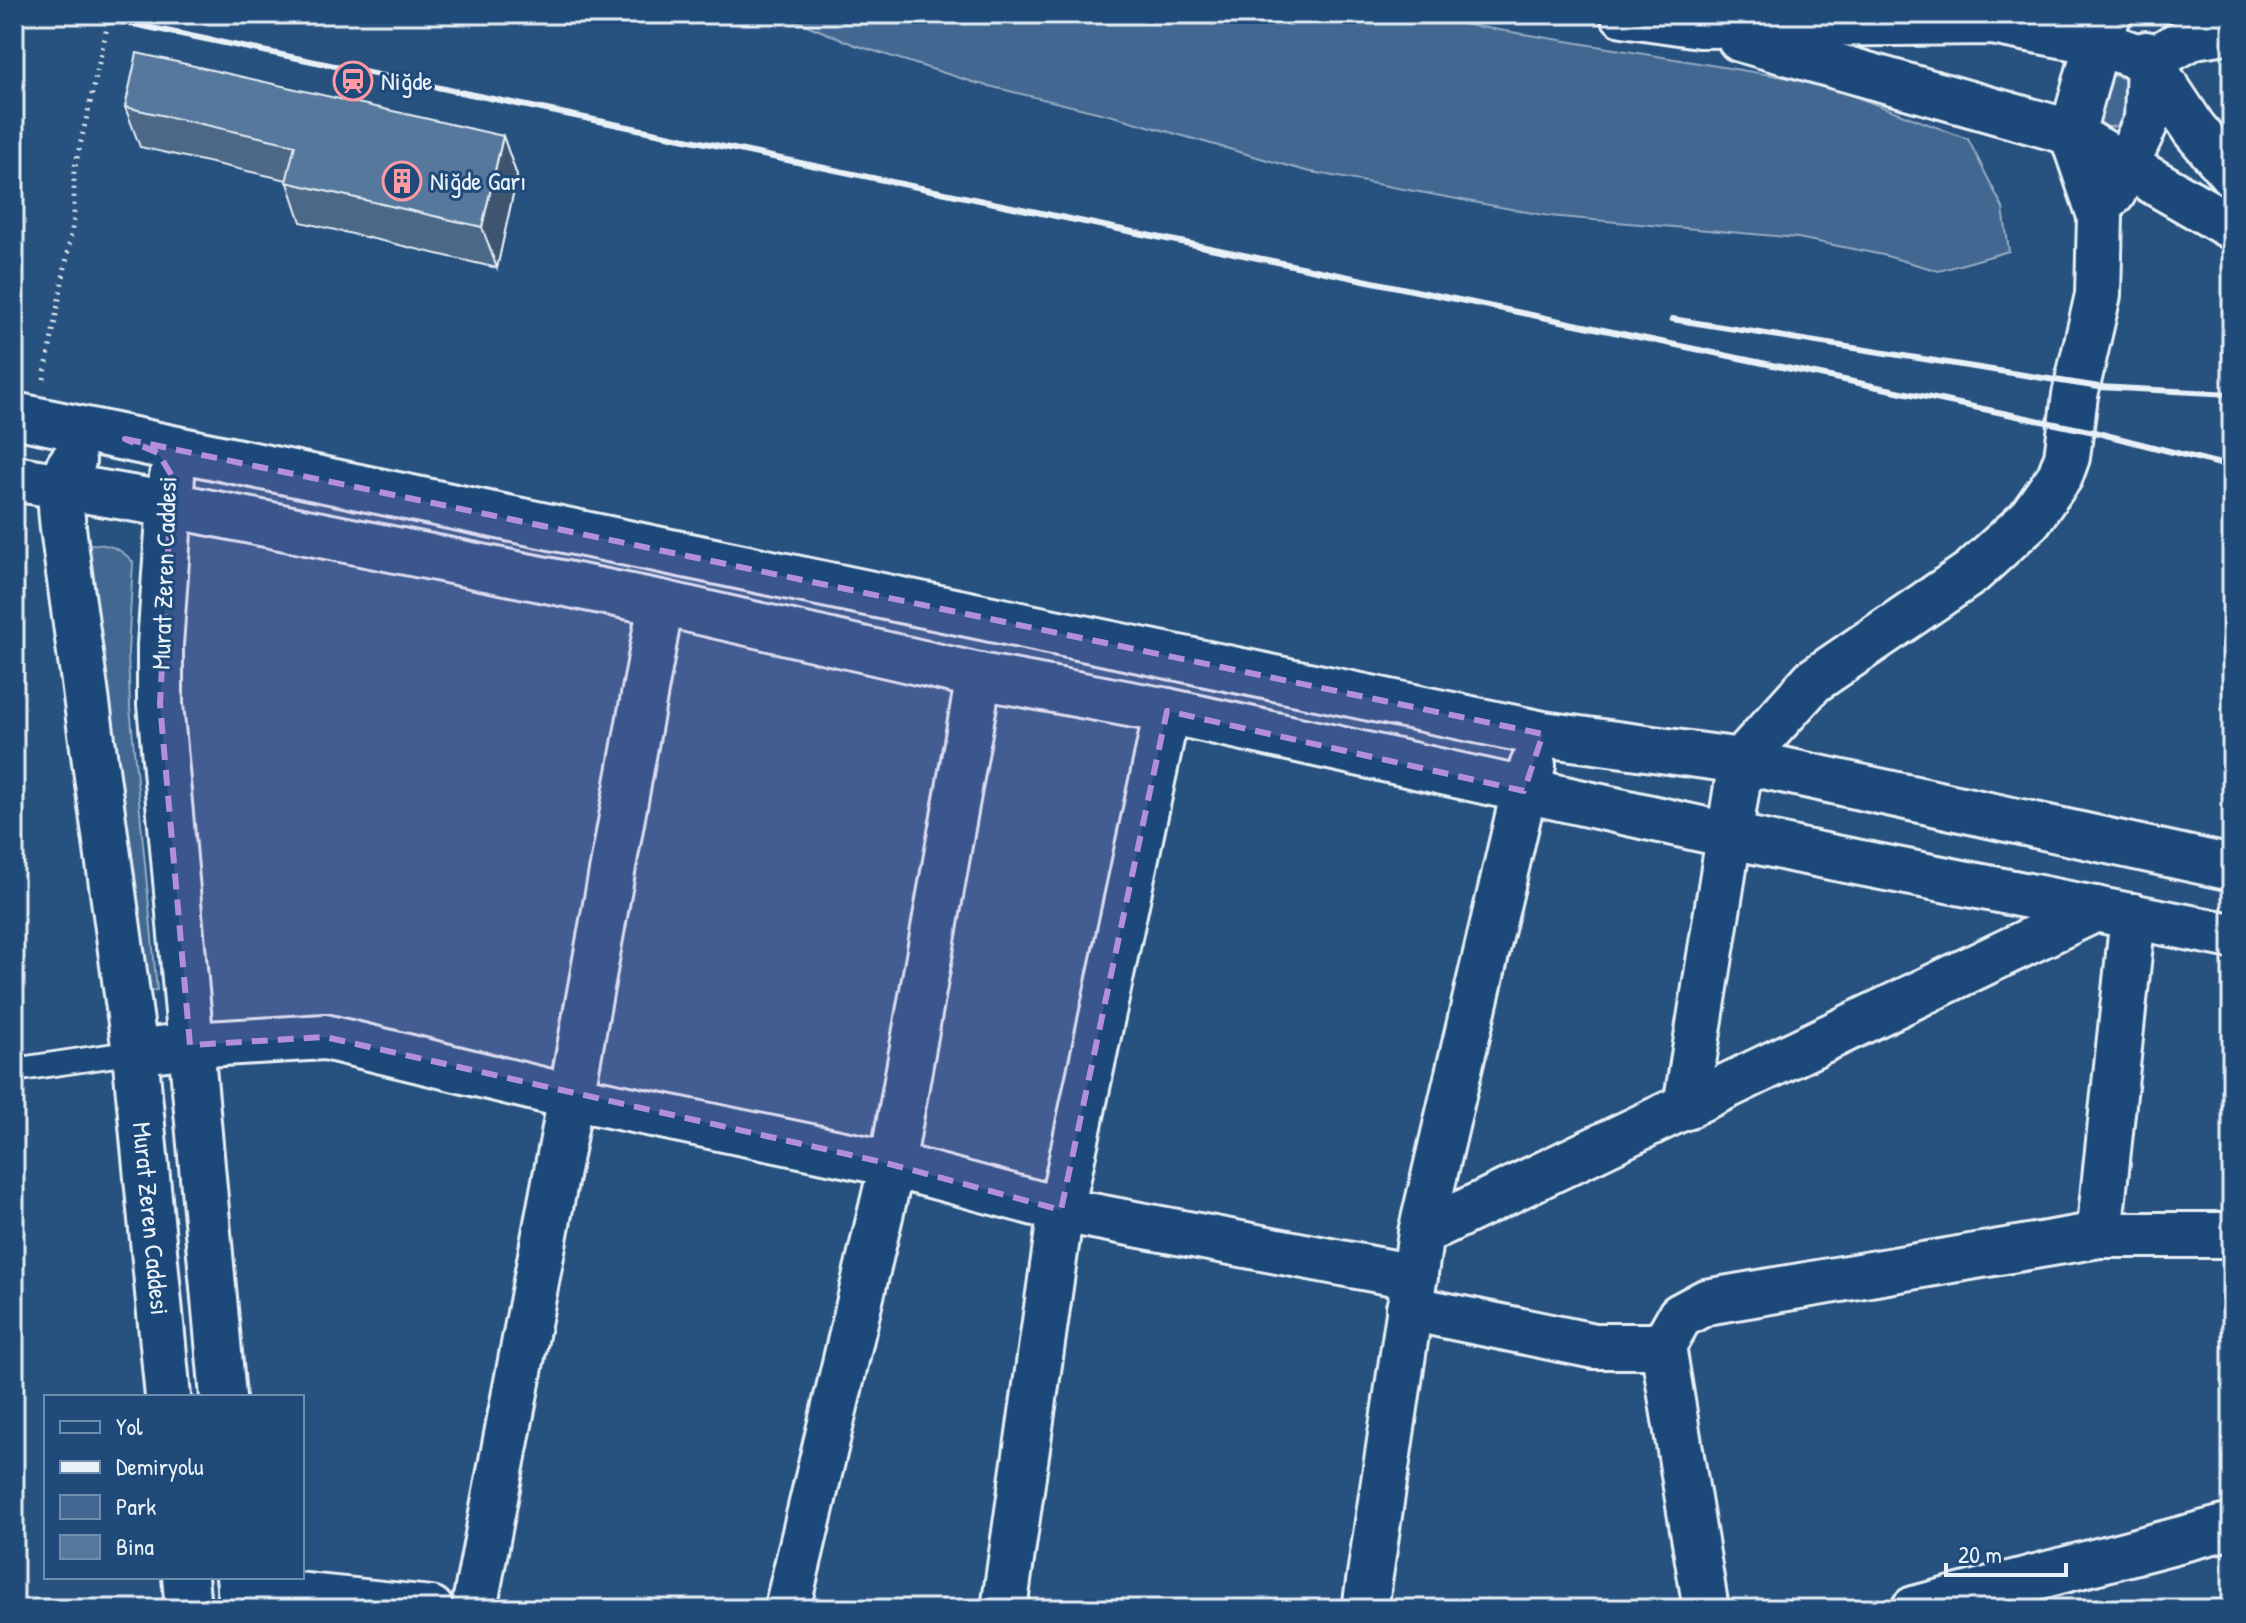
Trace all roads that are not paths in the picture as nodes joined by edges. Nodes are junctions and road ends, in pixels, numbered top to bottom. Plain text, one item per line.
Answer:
1 (1623, 14) edge
2 (2135, 14) edge
3 (1700, 25) junction
4 (2103, 28) edge
5 (2232, 30) edge
6 (2149, 61) junction
7 (2072, 134) junction
8 (2126, 168) junction
9 (2232, 174) edge
10 (2100, 216) junction
11 (2232, 227) edge
12 (25, 417) edge
13 (125, 439) junction
14 (14, 478) edge
15 (61, 487) junction
16 (171, 505) junction
17 (661, 603) junction
18 (979, 676) junction
19 (1167, 711) junction
20 (1543, 734) junction
21 (1741, 761) junction
22 (1524, 791) junction
23 (1729, 836) junction
24 (2232, 868) edge
25 (2115, 913) junction
26 (2232, 936) edge
27 (190, 1045) junction
28 (135, 1052) junction
29 (14, 1070) edge
30 (571, 1097) junction
31 (1686, 1107) junction
32 (892, 1165) junction
33 (1061, 1210) junction
34 (1421, 1233) junction
35 (2099, 1235) junction
36 (2232, 1235) edge
37 (1412, 1292) junction
38 (1663, 1346) junction
39 (168, 1395) edge
40 (223, 1395) edge
41 (2232, 1526) edge
42 (185, 1579) edge
43 (241, 1592) edge
44 (188, 1609) edge
45 (431, 1609) edge
46 (474, 1609) edge
47 (787, 1609) edge
48 (1004, 1609) edge
49 (1365, 1609) edge
50 (1706, 1609) edge
51 (1914, 1609) edge

1 - 3 street
2 - 6 street
3 - 4 street
3 - 7 street
4 - 6 street
4 - 7 street
5 - 6 street
6 - 8 street
6 - 9 street
7 - 8 street
7 - 10 street
8 - 10 street
8 - 11 street
10 - 21 street
12 - 13 street
13 - 15 street
13 - 16 street, Murat Zeren Caddesi
13 - 20 street
14 - 15 street
15 - 16 street
15 - 28 street, Murat Zeren Caddesi
16 - 17 street
16 - 27 street, Murat Zeren Caddesi
17 - 18 street
17 - 30 street
18 - 19 street
18 - 32 street
19 - 22 street
19 - 33 street
20 - 21 street
20 - 22 street
21 - 23 street
21 - 24 street
22 - 23 street
22 - 34 street
23 - 25 street
23 - 31 street
25 - 26 street
25 - 31 street
25 - 35 street
27 - 28 street
27 - 30 street
27 - 40 street, Murat Zeren Caddesi
28 - 29 lane
28 - 39 street, Murat Zeren Caddesi
30 - 32 street
30 - 46 street
31 - 34 street
32 - 33 street
32 - 47 street
33 - 37 street
33 - 48 street
34 - 37 street
35 - 36 street
35 - 38 street
37 - 38 street
37 - 49 street
38 - 50 street
41 - 51 street
42 - 44 street
43 - 45 street

